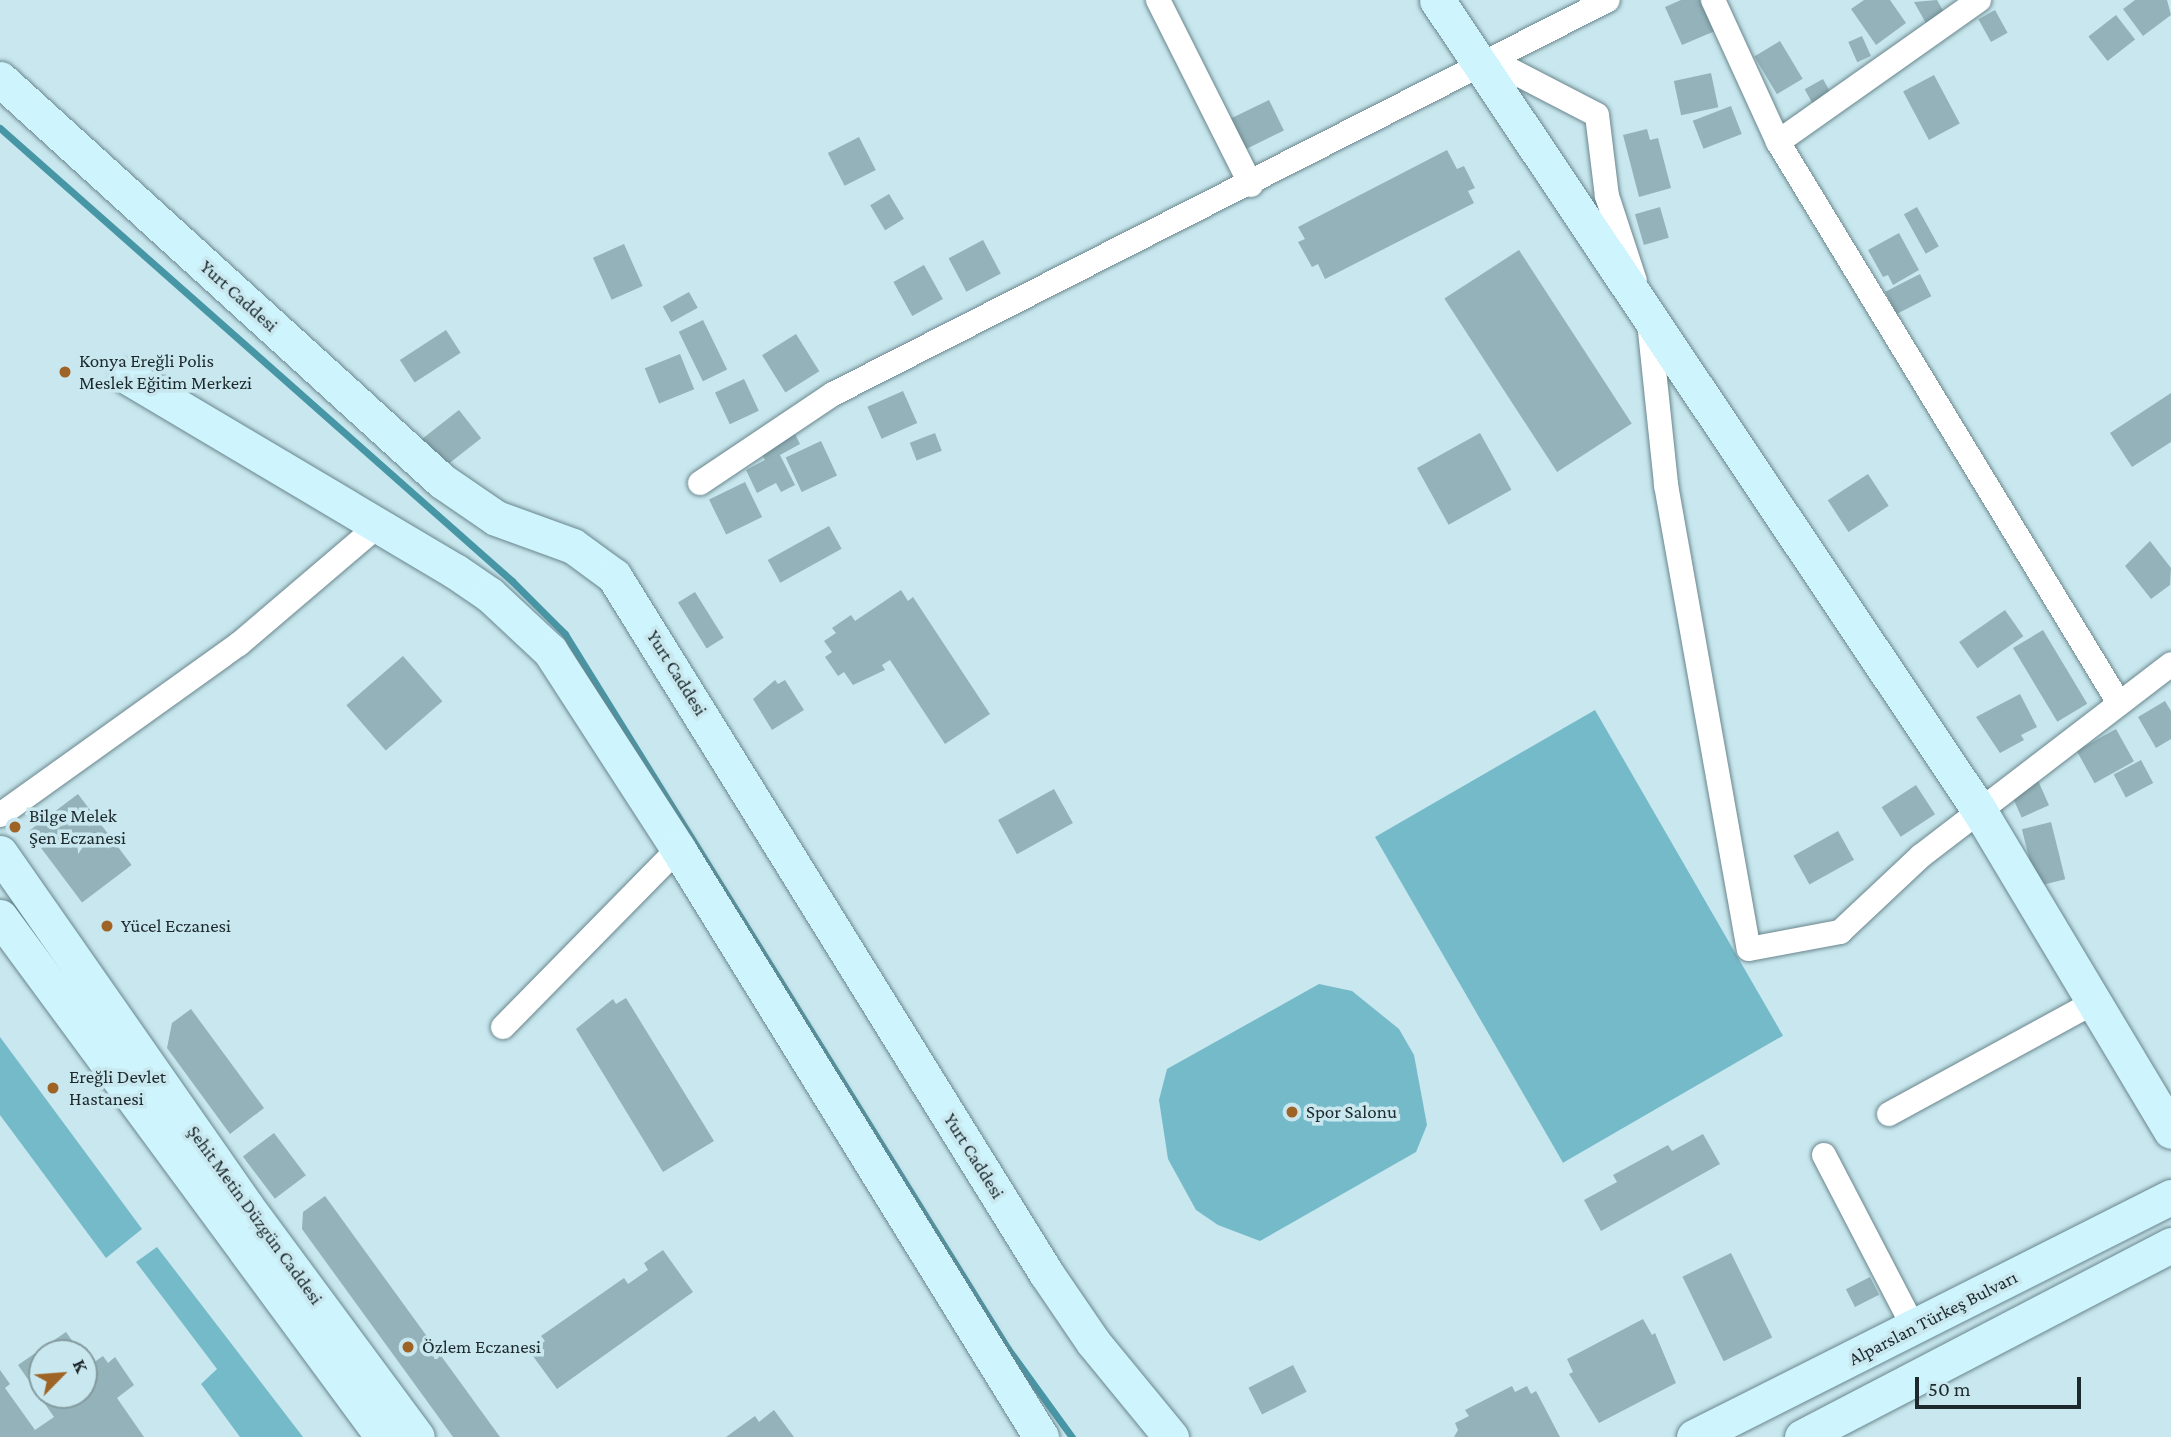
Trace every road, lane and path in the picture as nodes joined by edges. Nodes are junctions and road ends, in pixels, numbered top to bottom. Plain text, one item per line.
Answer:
1 (1158, 0) edge
2 (1437, 0) edge
3 (1713, 0) edge
4 (1979, 0) edge
5 (1598, 3) edge
6 (1486, 63) junction
7 (0, 79) edge
8 (1777, 142) junction
9 (1251, 185) junction
10 (1645, 311) junction
11 (128, 377) dead end
12 (699, 483) dead end
13 (379, 525) junction
14 (2171, 664) edge
15 (2119, 703) junction
16 (1979, 810) junction
17 (0, 815) edge
18 (678, 849) junction
19 (0, 853) edge
20 (0, 917) edge
21 (2094, 1002) junction
22 (503, 1027) dead end
23 (1889, 1114) dead end
24 (2171, 1131) edge
25 (1824, 1155) dead end
26 (2171, 1196) edge
27 (2171, 1245) edge
28 (1914, 1328) junction
29 (383, 1437) edge
30 (417, 1437) edge
31 (1041, 1437) edge
32 (1171, 1437) edge
33 (1694, 1437) edge
34 (1802, 1437) edge

1 - 9 street
2 - 6 street
3 - 8 street
4 - 8 street
5 - 6 street
6 - 9 street
6 - 10 street
6 - 10 street
7 - 32 street, Yurt Caddesi
8 - 15 street
9 - 12 street
10 - 16 street
10 - 16 street
11 - 13 street
13 - 17 street
13 - 18 street
14 - 15 street
15 - 16 street
16 - 21 street
18 - 22 street
18 - 31 street
19 - 30 street, Şehit Metin Düzgün Caddesi
20 - 29 street, Şehit Metin Düzgün Caddesi
21 - 23 street
21 - 24 street
25 - 28 street
26 - 28 street, Alparslan Türkeş Bulvarı
27 - 34 street
28 - 33 street, Alparslan Türkeş Bulvarı

